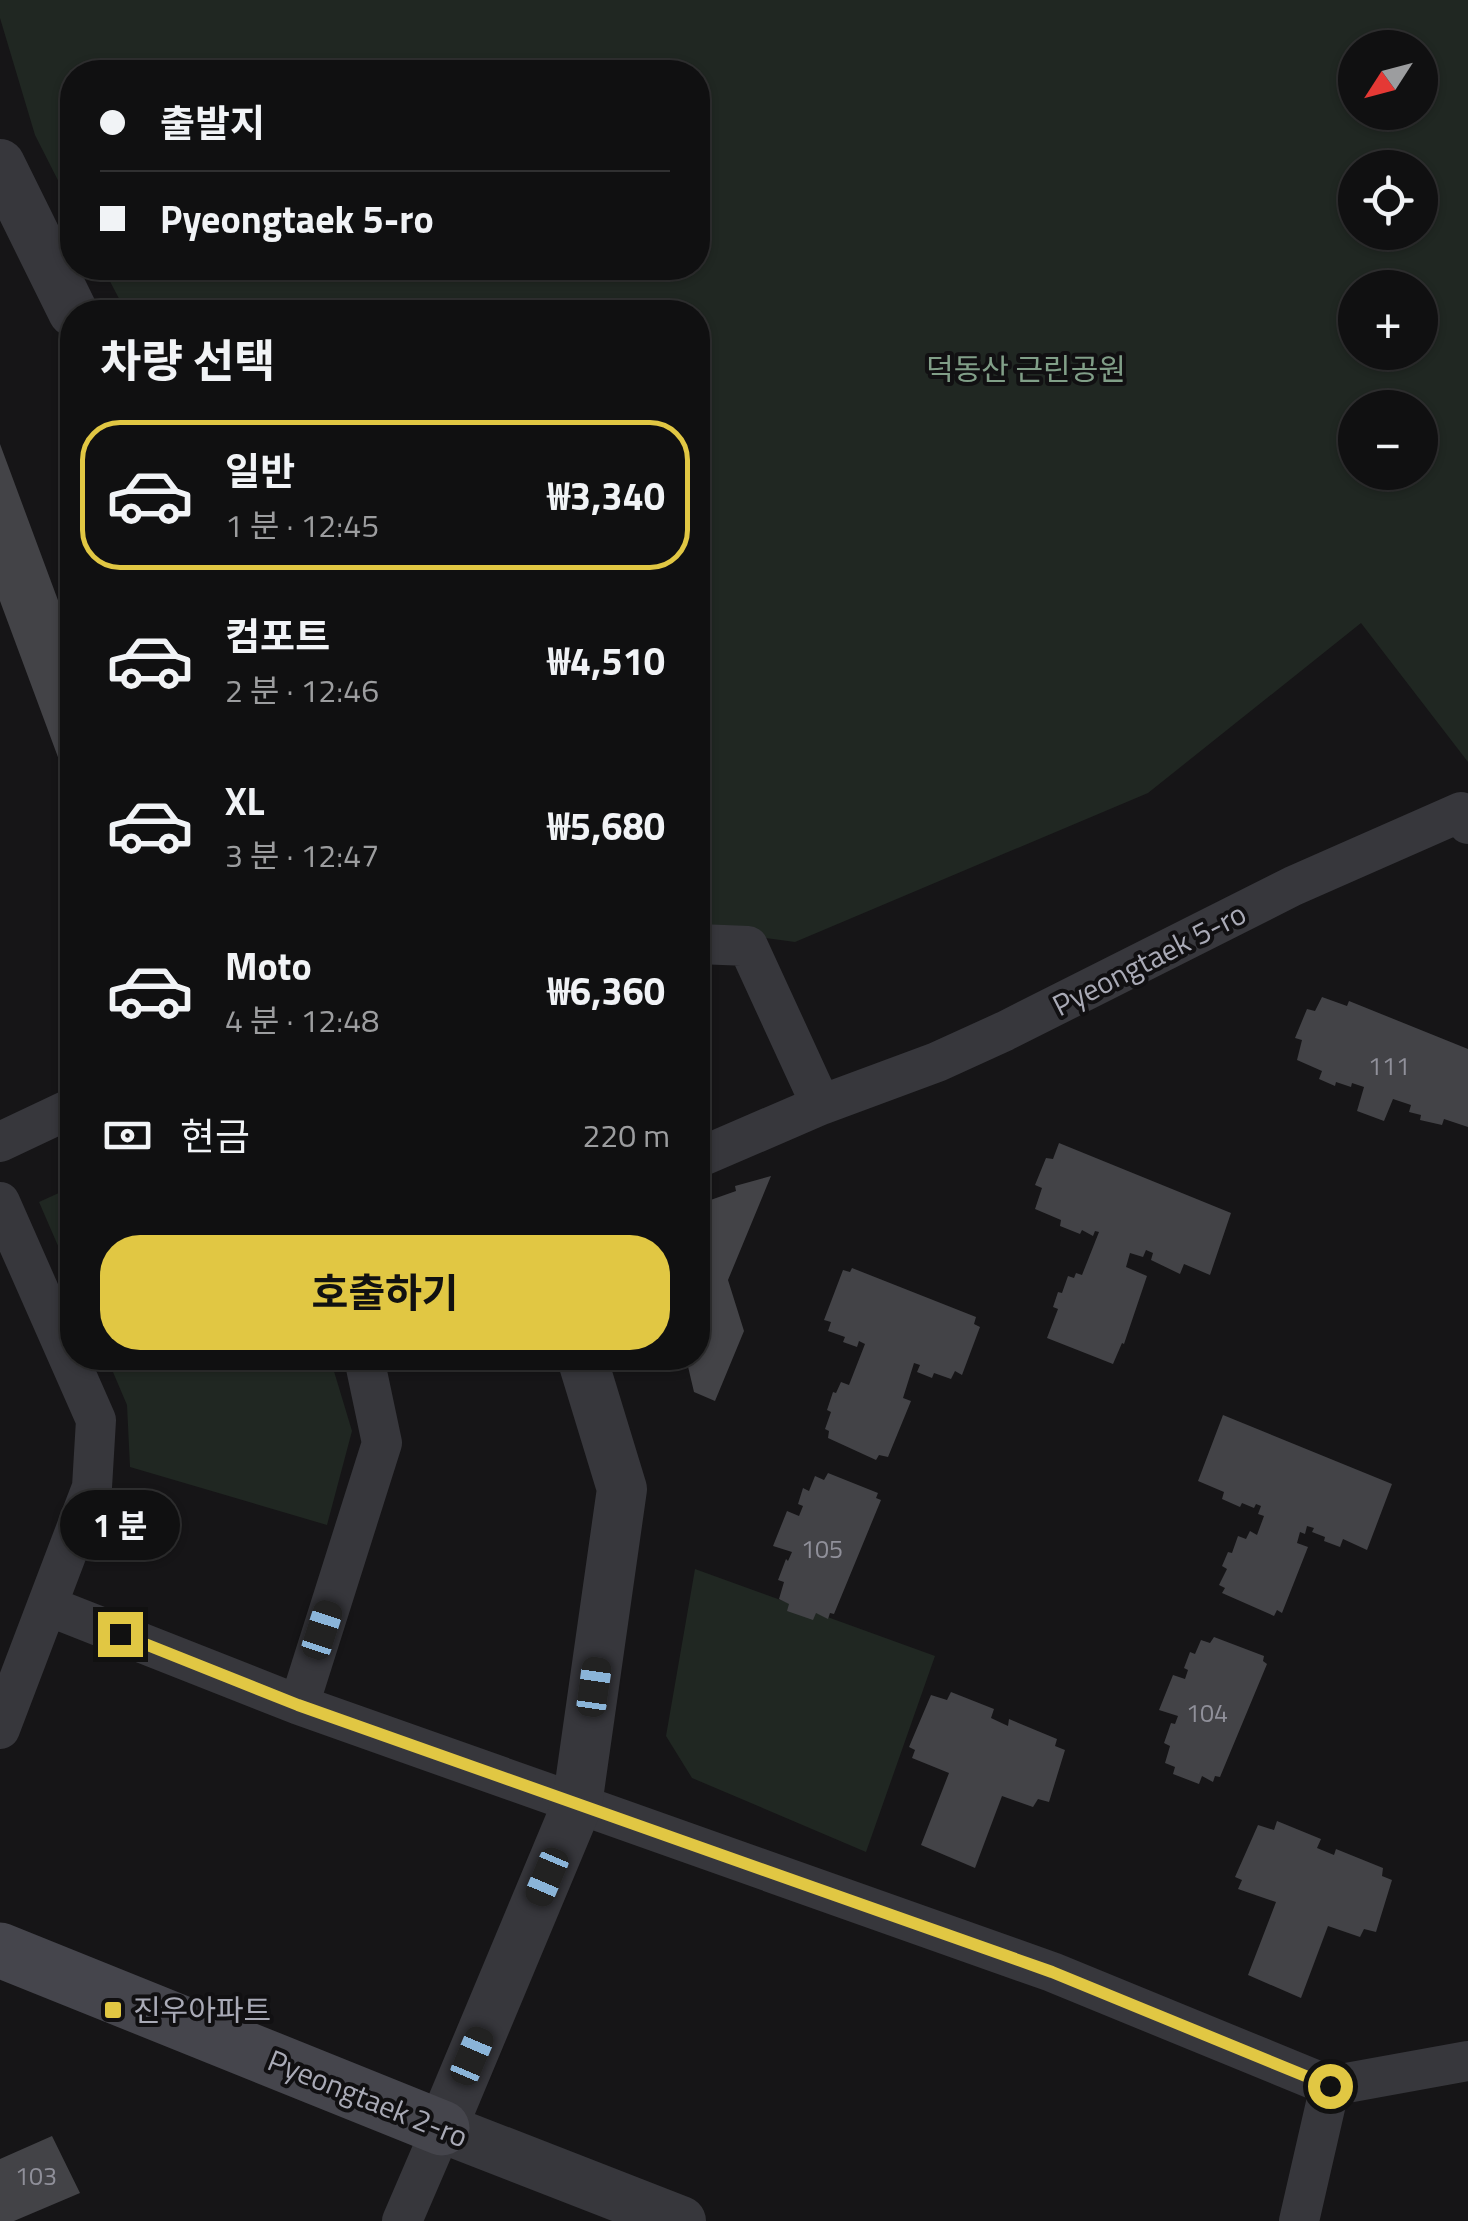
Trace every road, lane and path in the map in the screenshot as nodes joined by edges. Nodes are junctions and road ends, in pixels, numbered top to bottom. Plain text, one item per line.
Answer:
1 (0, 164) edge
2 (68, 300) edge
3 (1468, 824) edge
4 (710, 944) edge
5 (821, 1105) junction
6 (60, 1114) edge
7 (0, 1142) edge
8 (710, 1153) edge
9 (0, 1202) edge
10 (60, 1338) edge
11 (74, 1370) edge
12 (367, 1370) edge
13 (586, 1370) edge
14 (48, 1606) junction
15 (298, 1705) junction
16 (0, 1728) edge
17 (577, 1805) junction
18 (0, 1950) edge
19 (1468, 2060) edge
20 (1330, 2086) junction
21 (442, 2128) junction
22 (402, 2221) edge
23 (681, 2221) edge
24 (1299, 2221) edge

1 - 2 street
3 - 5 street, Pyeongtaek 5-ro
4 - 5 street
5 - 8 street, Pyeongtaek 5-ro
6 - 7 street
9 - 10 street
11 - 14 street
12 - 15 street
13 - 17 street
14 - 15 street
14 - 16 street
15 - 17 street
17 - 20 street
17 - 21 street
18 - 21 main road, Pyeongtaek 2-ro
19 - 20 street
20 - 24 street
21 - 22 street
21 - 23 street, Pyeongtaek 2-ro

